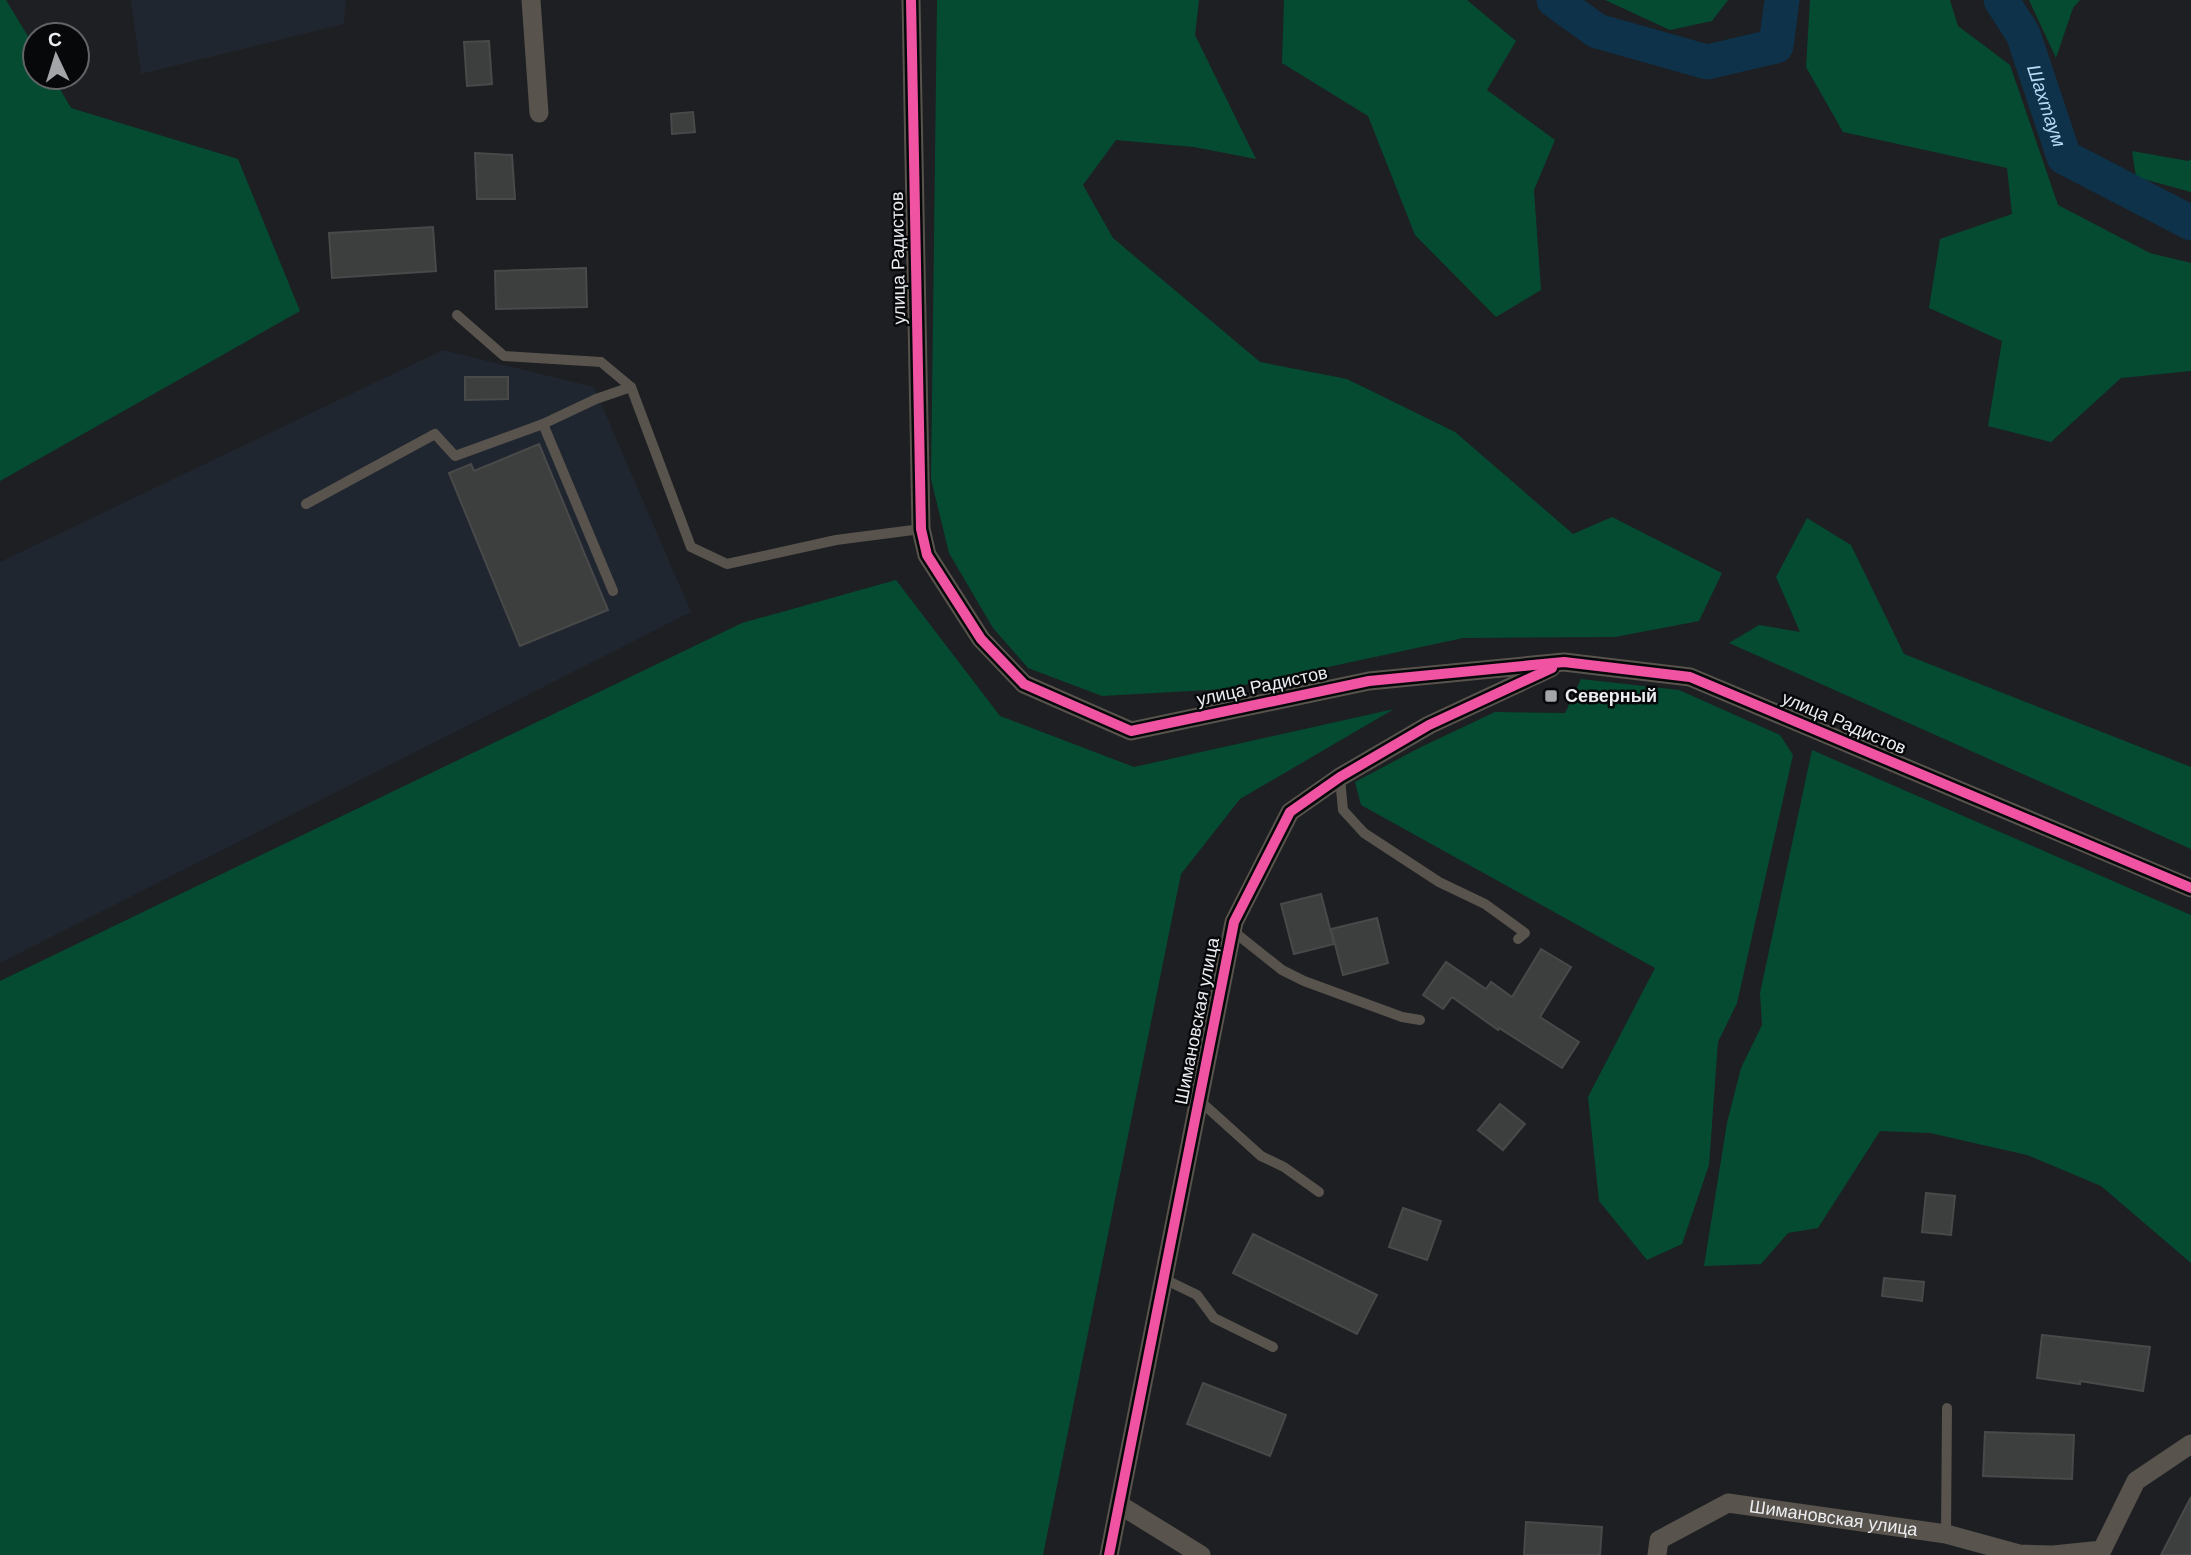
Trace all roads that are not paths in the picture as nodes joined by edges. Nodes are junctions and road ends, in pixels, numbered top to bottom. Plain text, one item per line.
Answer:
1 (531, 0) edge
2 (911, 0) edge
3 (539, 113) dead end
4 (457, 315) dead end
5 (631, 387) junction
6 (543, 424) junction
7 (306, 504) dead end
8 (921, 529) junction
9 (613, 591) dead end
10 (1564, 662) junction
11 (1340, 778) junction
12 (2191, 888) edge
13 (1232, 930) junction
14 (1518, 939) dead end
15 (1420, 1020) dead end
16 (1199, 1100) junction
17 (1319, 1192) dead end
18 (1164, 1279) junction
19 (1273, 1347) dead end
20 (1947, 1408) dead end
21 (2191, 1444) edge
22 (1120, 1505) junction
23 (1946, 1534) junction
24 (1110, 1555) edge
25 (1201, 1555) edge
26 (1657, 1555) edge

1 - 3 street
2 - 8 street, улица Радистов
4 - 5 lane
5 - 6 lane
5 - 8 lane
6 - 7 lane
6 - 9 lane
8 - 10 street, улица Радистов
10 - 11 street, Шимановская улица
10 - 12 street, улица Радистов
11 - 13 street, Шимановская улица
11 - 14 lane
13 - 15 lane
13 - 16 street, Шимановская улица
16 - 17 lane
16 - 18 street, Шимановская улица
18 - 19 lane
18 - 22 street, Шимановская улица
20 - 23 lane
21 - 23 street
22 - 24 street, Шимановская улица
22 - 25 street
23 - 26 street, Шимановская улица

